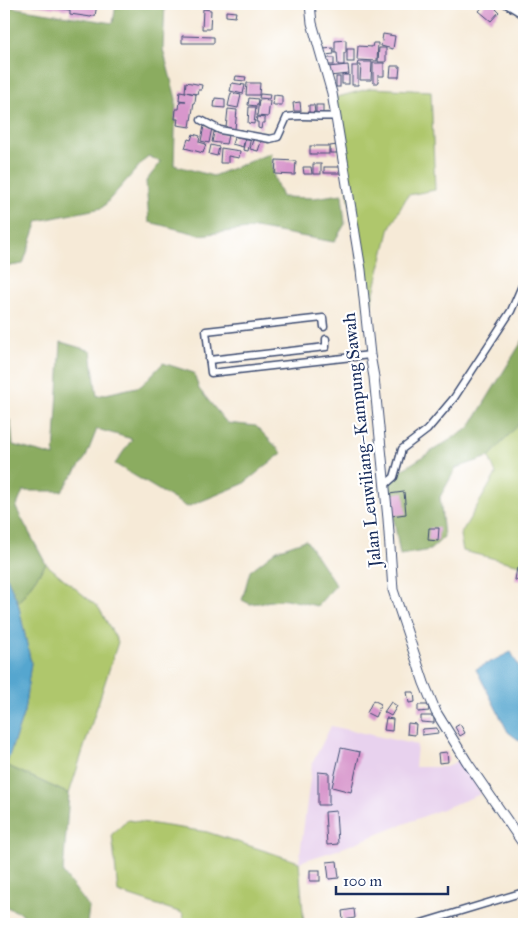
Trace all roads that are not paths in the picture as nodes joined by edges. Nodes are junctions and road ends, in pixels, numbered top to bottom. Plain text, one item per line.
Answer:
1 (310, 4) edge
2 (506, 4) edge
3 (524, 15) edge
4 (336, 116) junction
5 (201, 120) dead end
6 (524, 281) edge
7 (324, 327) dead end
8 (326, 339) dead end
9 (370, 355) junction
10 (209, 360) junction
11 (384, 486) junction
12 (524, 845) edge
13 (524, 892) edge
14 (418, 924) edge

1 - 4 main road, Jalan Leuwiliang–Kampung Sawah
2 - 3 street
4 - 5 street
4 - 9 main road, Jalan Leuwiliang–Kampung Sawah
6 - 11 street
7 - 10 street
8 - 10 street
9 - 10 street
9 - 11 main road, Jalan Leuwiliang–Kampung Sawah
11 - 12 main road, Jalan Leuwiliang–Kampung Sawah
13 - 14 street

